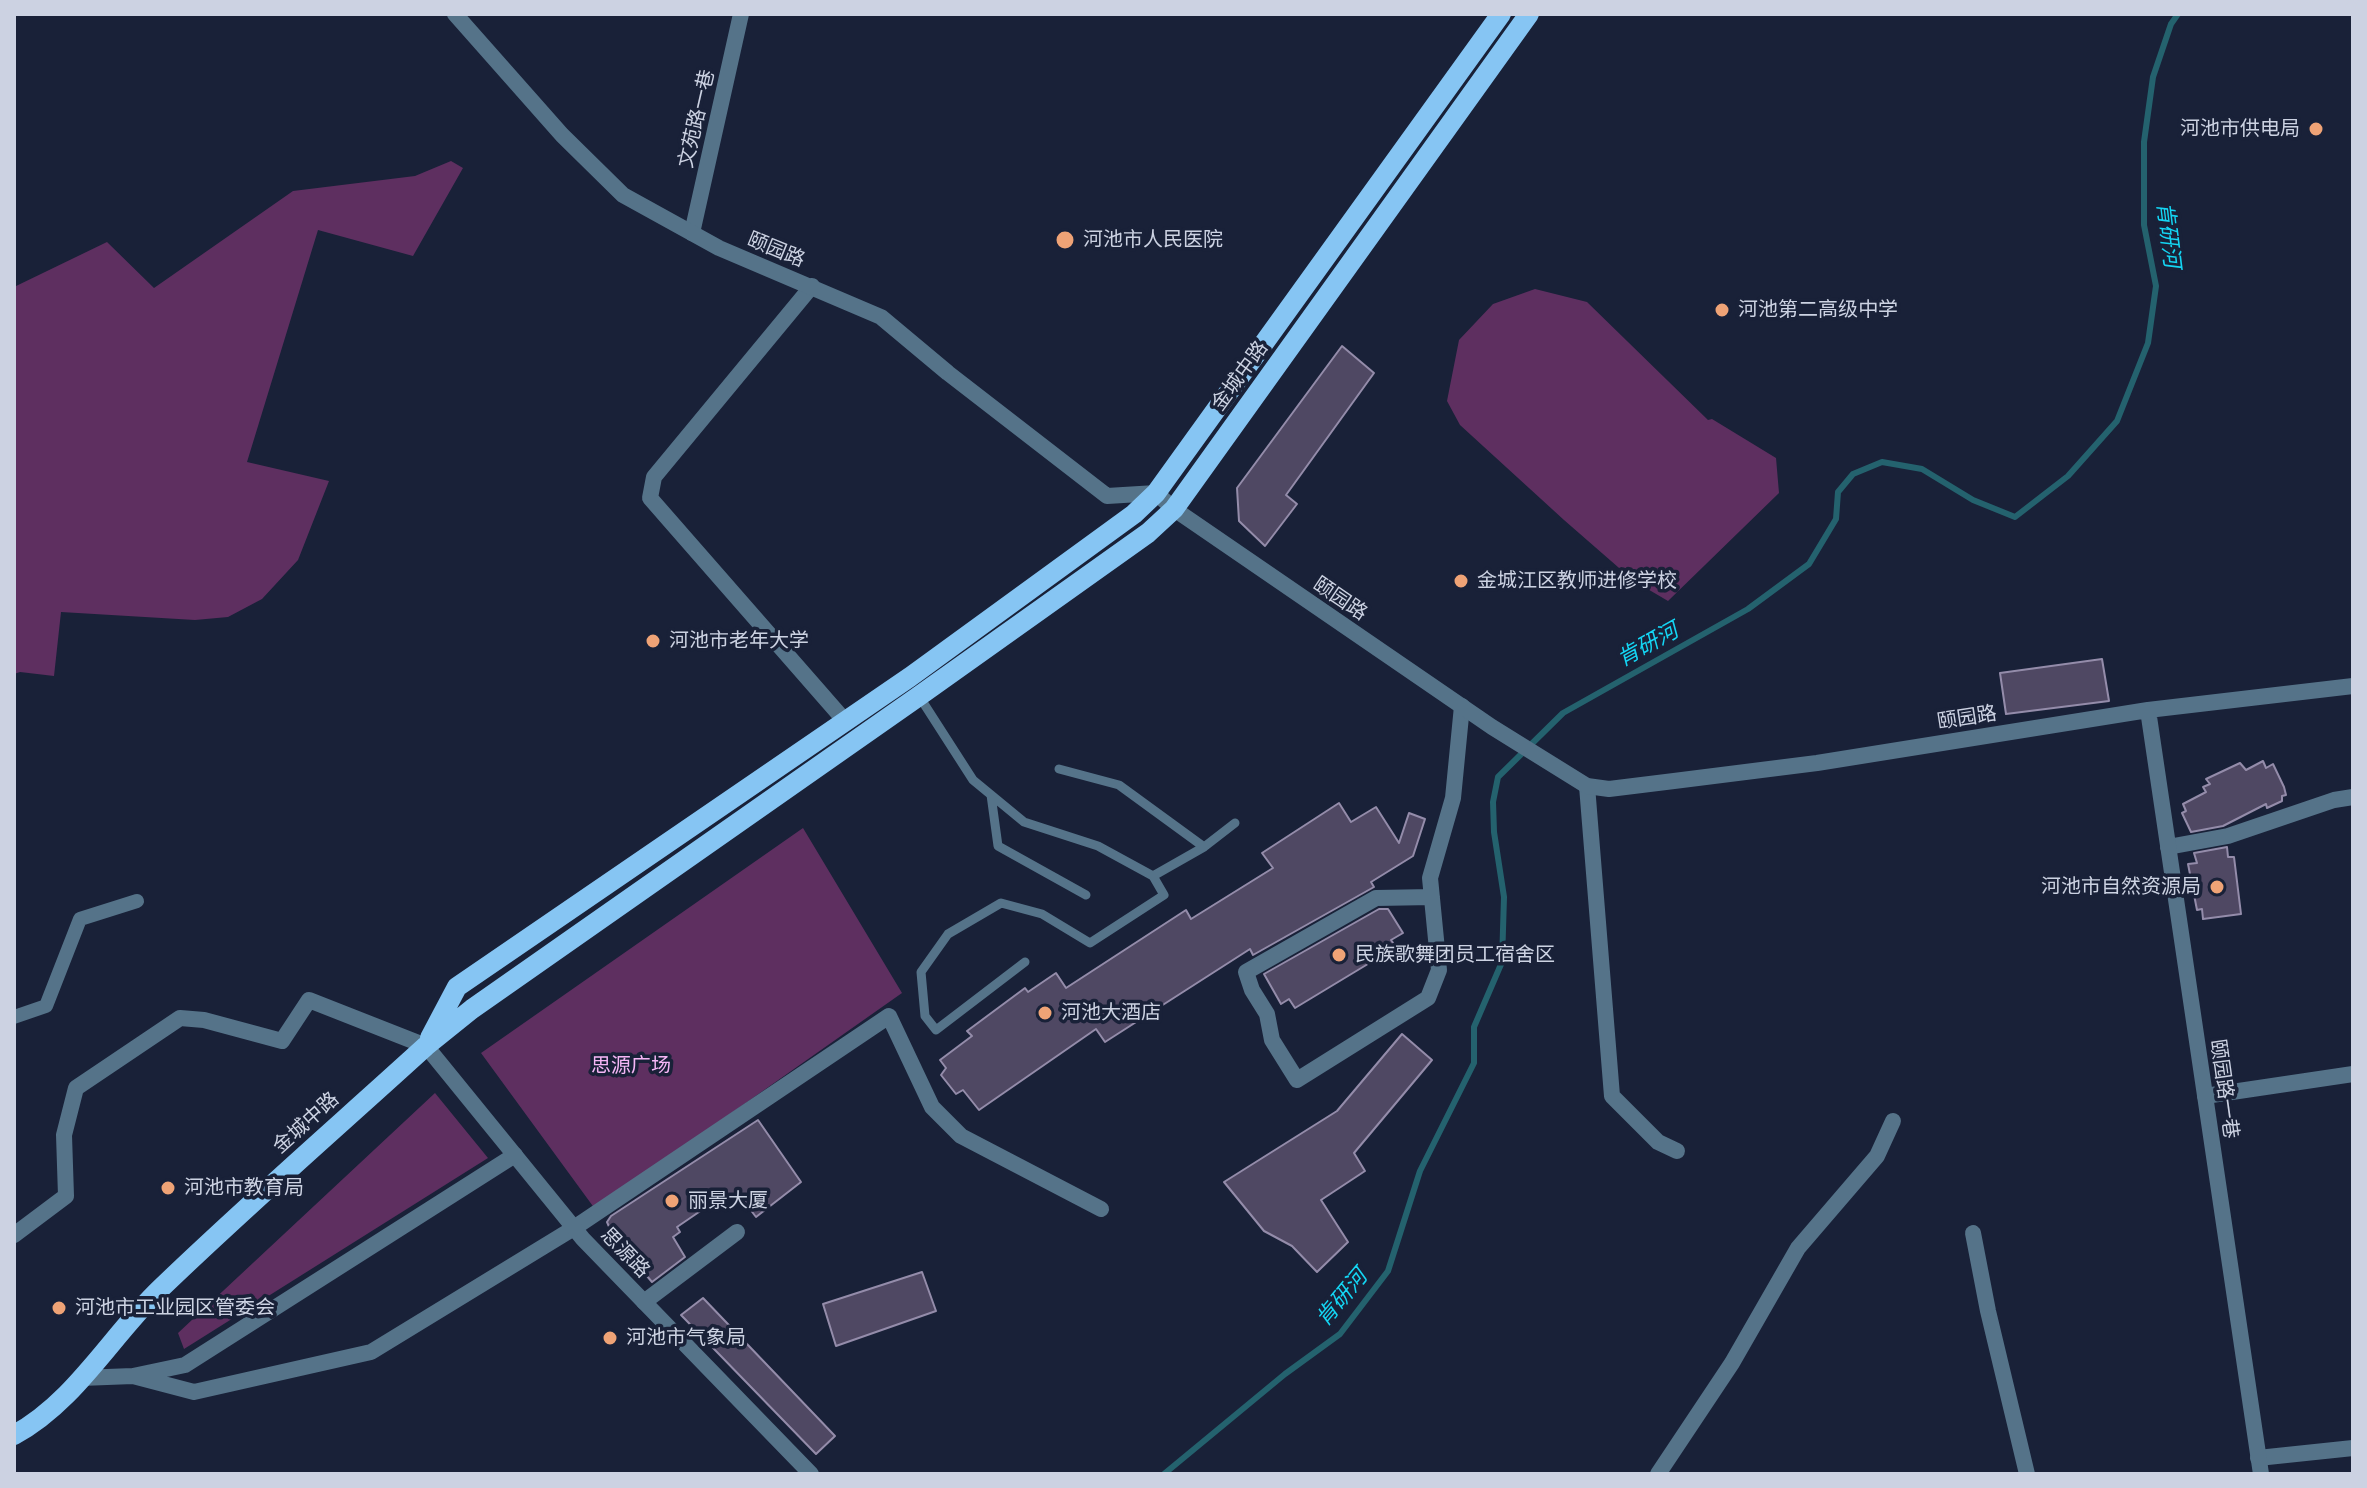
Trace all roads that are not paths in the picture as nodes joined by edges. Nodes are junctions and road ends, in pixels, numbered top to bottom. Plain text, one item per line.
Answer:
1 (455, 14) edge
2 (741, 14) edge
3 (1501, 14) edge
4 (1529, 14) edge
5 (692, 233) junction
6 (812, 286) junction
7 (1156, 493) junction
8 (1174, 509) junction
9 (2353, 686) edge
10 (919, 696) junction
11 (1462, 706) junction
12 (2148, 710) junction
13 (845, 721) junction
14 (1059, 769) dead end
15 (1587, 786) junction
16 (991, 795) junction
17 (2353, 797) edge
18 (1235, 823) dead end
19 (1204, 847) junction
20 (2168, 847) junction
21 (1153, 876) junction
22 (1086, 895) dead end
23 (1432, 897) junction
24 (137, 901) dead end
25 (1025, 962) dead end
26 (14, 1017) edge
27 (426, 1046) junction
28 (2353, 1074) edge
29 (2205, 1096) junction
30 (1893, 1121) dead end
31 (1677, 1151) dead end
32 (515, 1155) junction
33 (1101, 1209) dead end
34 (574, 1228) junction
35 (737, 1232) dead end
36 (1973, 1233) dead end
37 (14, 1235) edge
38 (644, 1302) junction
39 (133, 1376) junction
40 (81, 1378) junction
41 (14, 1435) edge
42 (2353, 1448) edge
43 (2259, 1466) edge
44 (811, 1474) edge
45 (1658, 1474) edge
46 (2027, 1474) edge

1 - 5 street, 颐园路
2 - 5 street, 文苑路一巷
3 - 7 main road, 金城中路
4 - 8 main road, 金城中路
5 - 6 street, 颐园路
6 - 7 street, 颐园路
6 - 13 street
7 - 8 street, 颐园路
7 - 13 main road, 金城中路
8 - 10 main road, 金城中路
8 - 11 street, 颐园路
9 - 12 street, 颐园路
10 - 16 lane
10 - 27 main road, 金城中路
11 - 15 street, 颐园路
11 - 23 street
12 - 15 street, 颐园路
12 - 20 street, 颐园路一巷
13 - 27 main road, 金城中路
14 - 19 lane
15 - 31 street
16 - 21 lane
16 - 22 lane
17 - 20 street
18 - 19 lane
19 - 21 lane
20 - 29 street, 颐园路一巷
21 - 25 lane
23 - 23 street
24 - 26 street
27 - 32 street, 思源路
27 - 37 street
27 - 40 main road, 金城中路
28 - 29 street
29 - 43 street, 颐园路一巷
30 - 45 street
32 - 34 street, 思源路
32 - 39 street
33 - 34 street
34 - 38 street, 思源路
34 - 39 street
35 - 38 street
36 - 46 street
38 - 44 street, 思源路
39 - 40 street
40 - 41 main road, 金城中路
42 - 43 street

